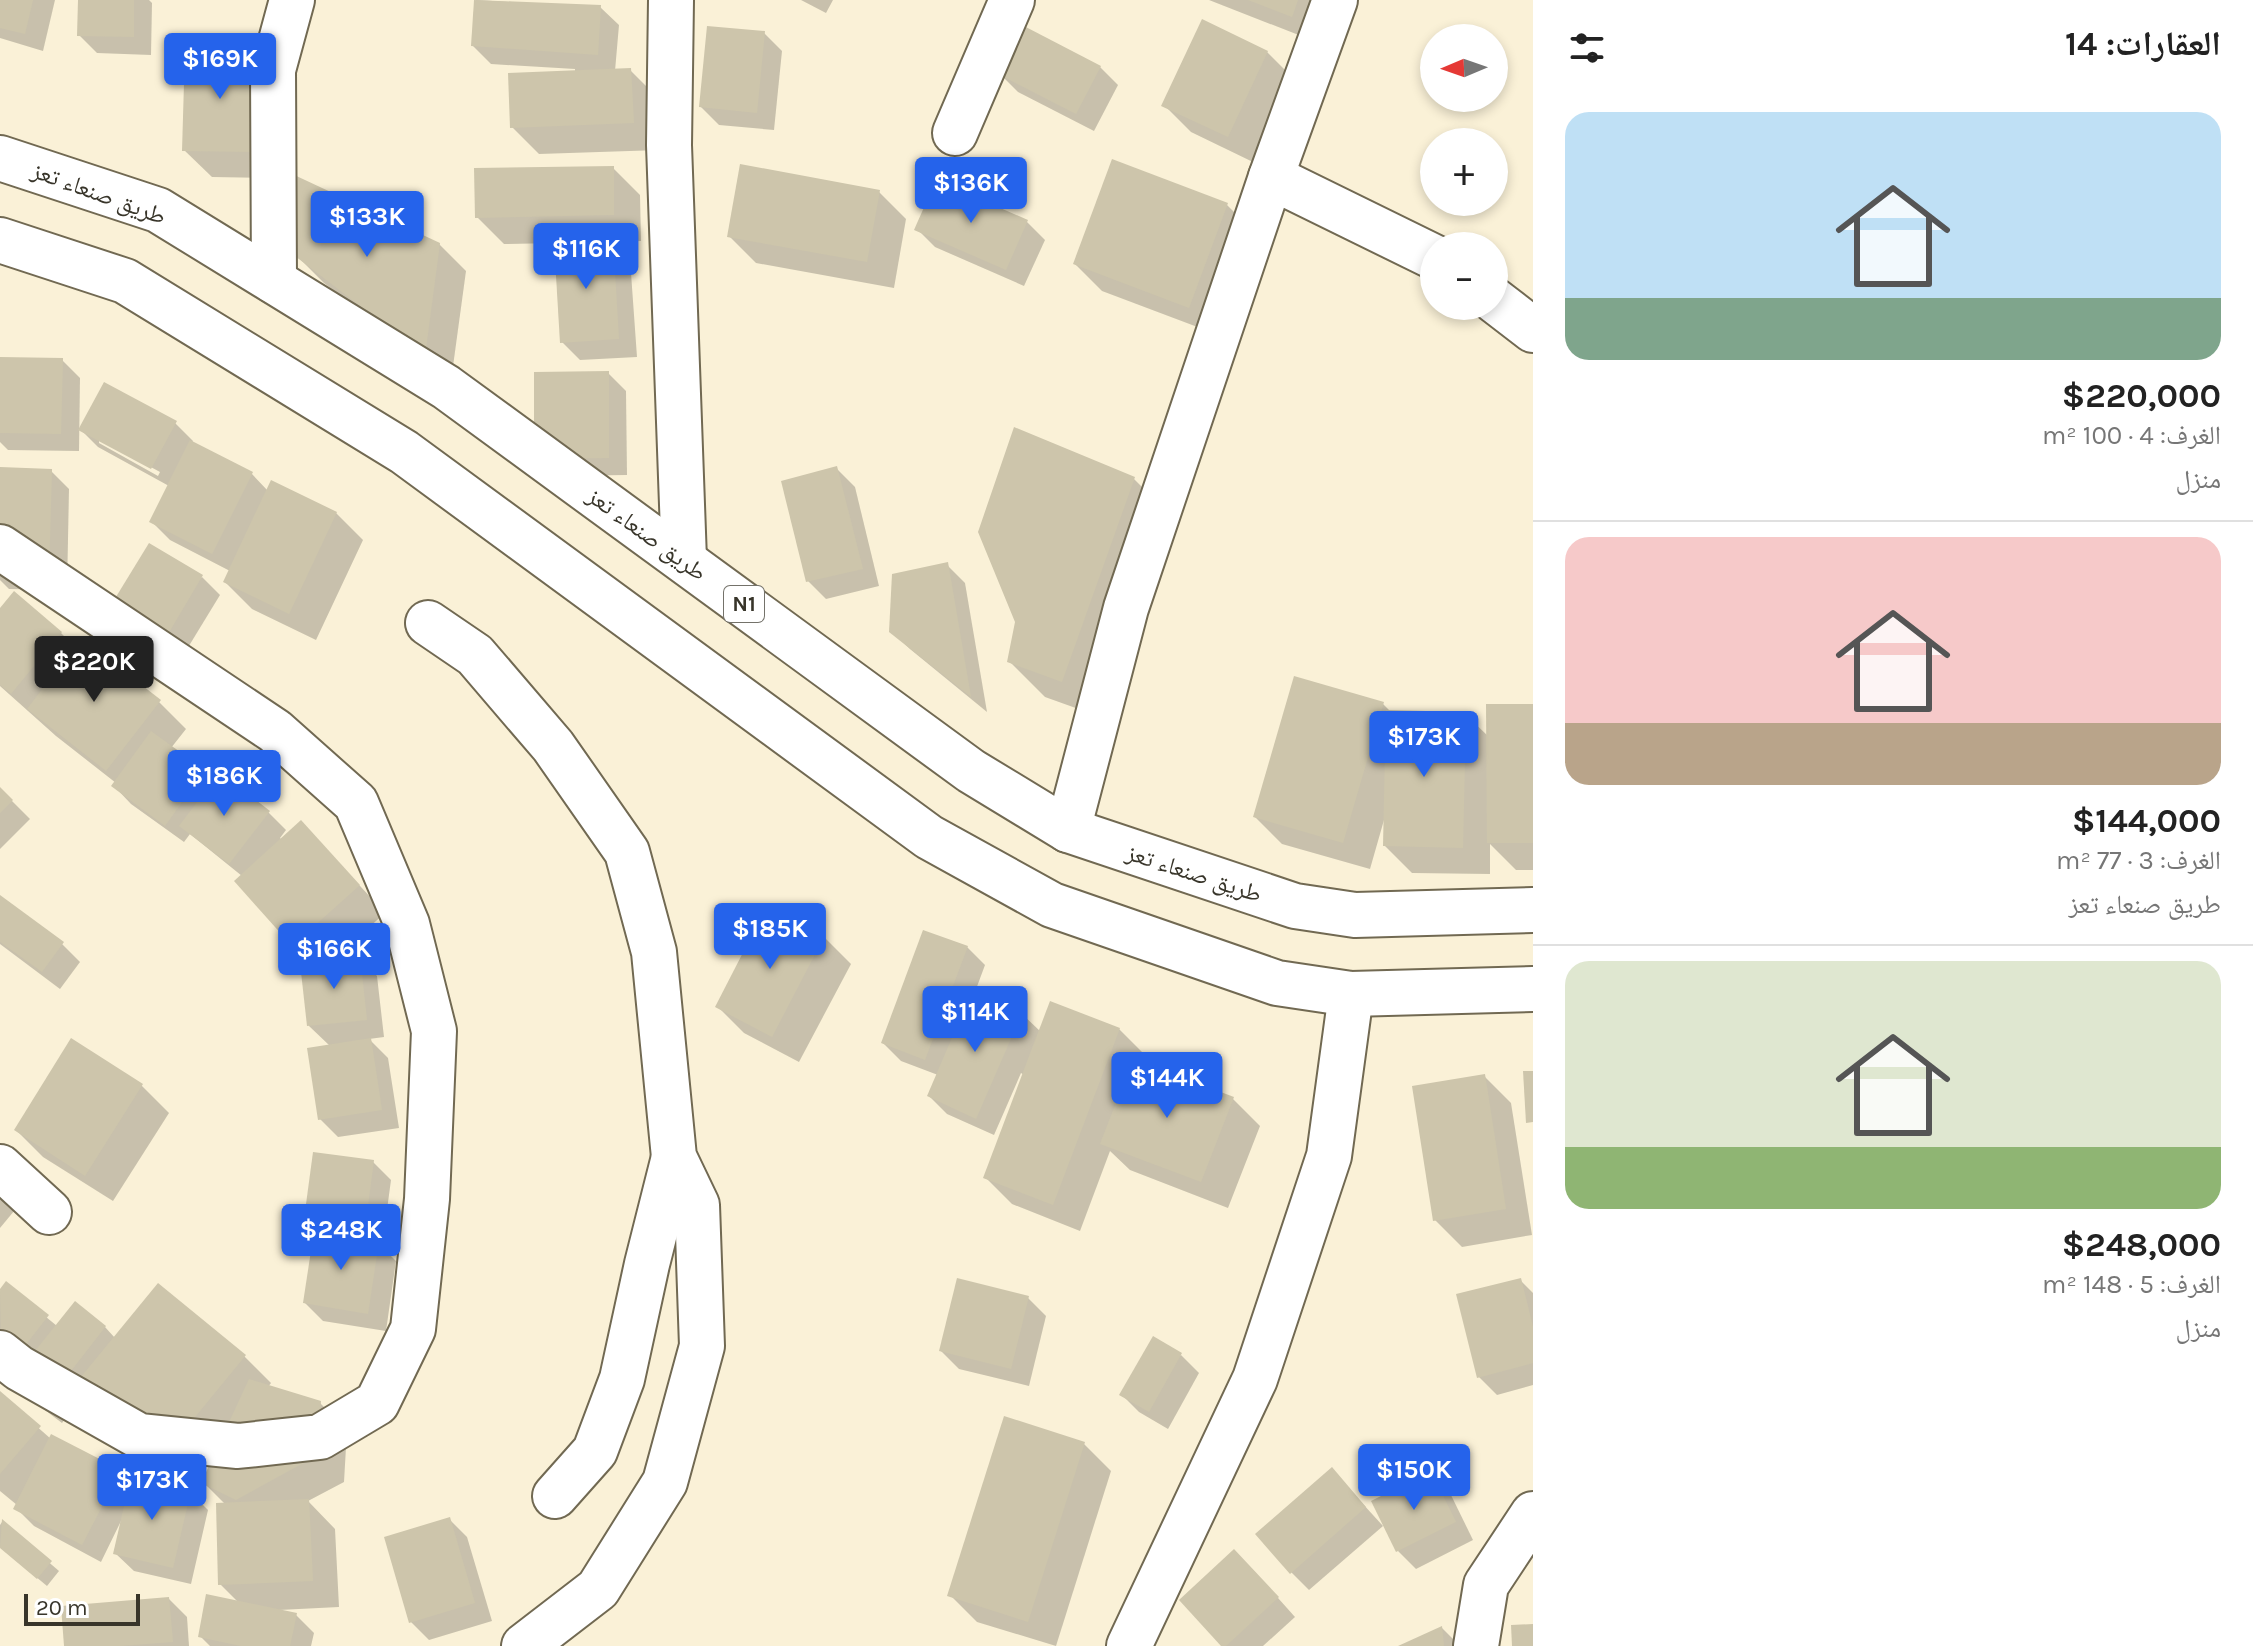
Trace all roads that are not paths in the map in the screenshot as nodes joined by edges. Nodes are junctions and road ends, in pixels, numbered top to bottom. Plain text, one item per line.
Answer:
1 (292, 0) edge
2 (671, 0) edge
3 (1012, 0) edge
4 (1335, 0) edge
5 (955, 133) dead end
6 (0, 158) edge
7 (1271, 177) junction
8 (0, 240) edge
9 (1420, 250) edge
10 (274, 281) junction
11 (1508, 311) edge
12 (1533, 330) edge
13 (0, 547) edge
14 (684, 560) junction
15 (428, 623) dead end
16 (1068, 830) junction
17 (1533, 910) edge
18 (1533, 989) edge
19 (1351, 994) junction
20 (674, 1157) junction
21 (0, 1167) edge
22 (49, 1212) dead end
23 (0, 1353) edge
24 (555, 1496) dead end
25 (1529, 1523) edge
26 (524, 1646) edge
27 (1129, 1646) edge
28 (1476, 1646) edge

1 - 10 main road
2 - 14 main road
3 - 5 main road
4 - 7 main road
6 - 10 main road, طريق صنعاء تعز / N1
7 - 9 main road
7 - 16 main road
8 - 19 main road
10 - 14 main road, طريق صنعاء تعز / N1
11 - 12 main road
13 - 23 main road
14 - 16 main road, طريق صنعاء تعز / N1
15 - 20 main road
16 - 17 main road, طريق صنعاء تعز / N1
18 - 19 main road
19 - 27 main road
20 - 24 main road
20 - 26 main road
21 - 22 main road
25 - 28 main road

